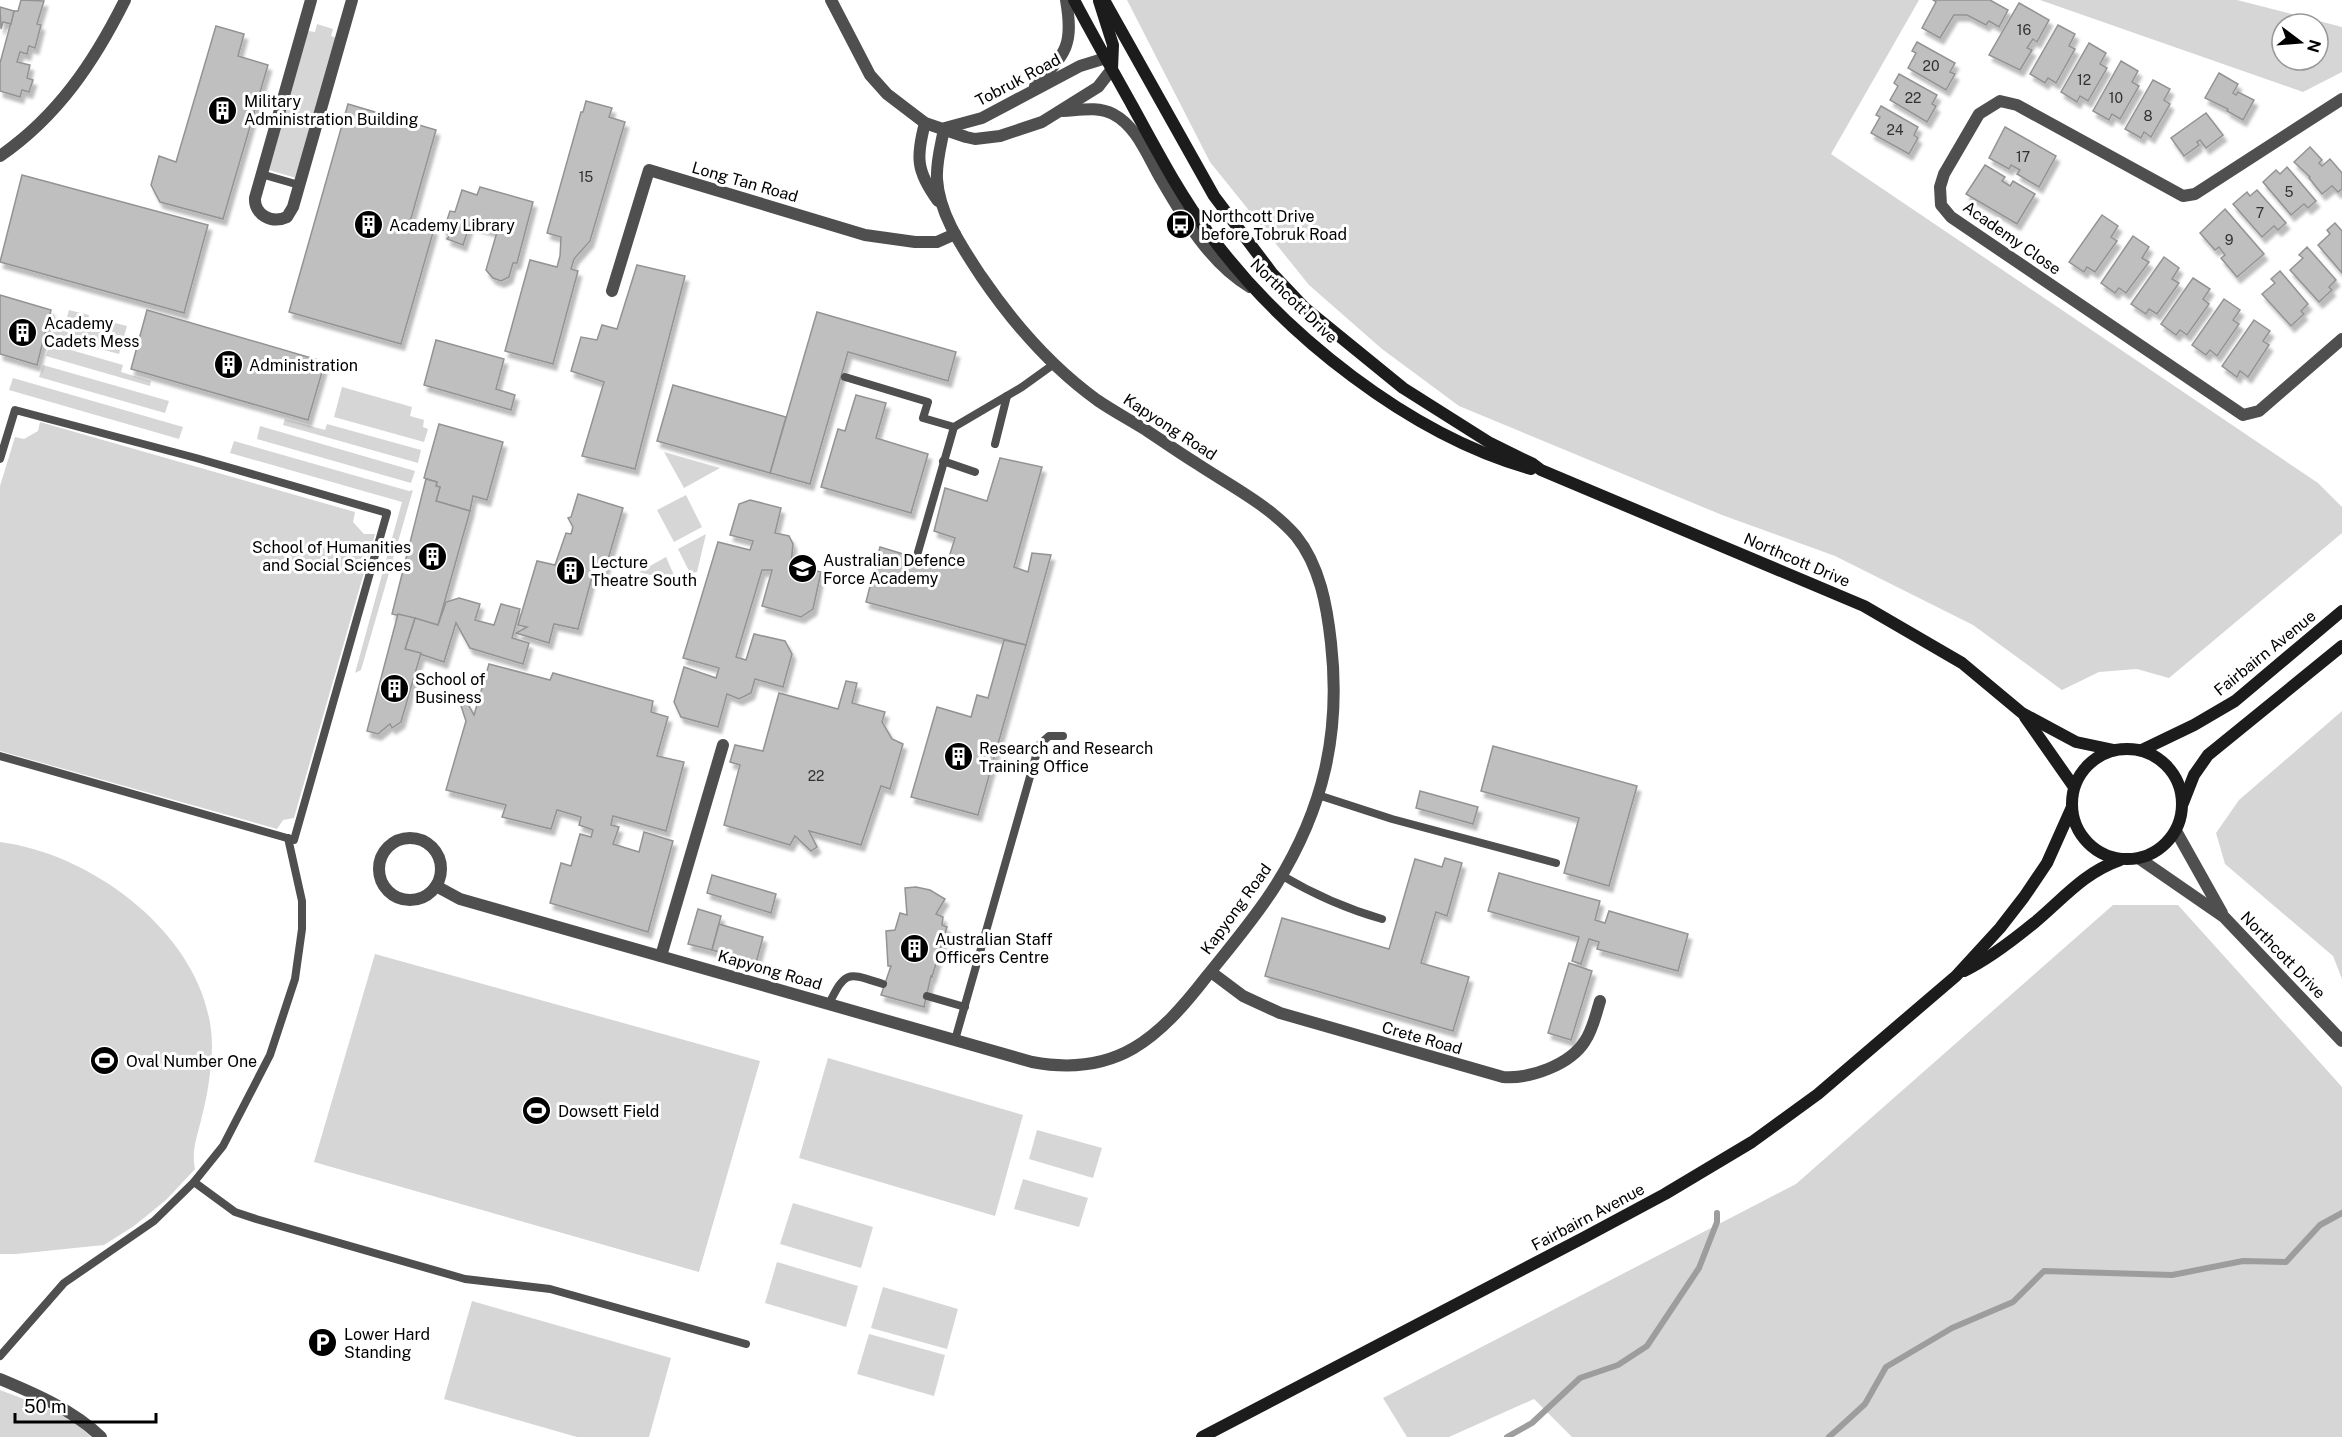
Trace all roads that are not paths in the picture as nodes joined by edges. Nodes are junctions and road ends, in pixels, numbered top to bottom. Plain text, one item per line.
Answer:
1 (125, 0) edge
2 (311, 0) edge
3 (352, 0) edge
4 (831, 0) edge
5 (1066, 0) edge
6 (1074, 0) edge
7 (1098, 0) edge
8 (1104, 0) edge
9 (1111, 62) junction
10 (1148, 80) junction
11 (1028, 94) junction
12 (2342, 99) edge
13 (1061, 112) junction
14 (926, 123) junction
15 (944, 129) junction
16 (0, 156) edge
17 (261, 174) junction
18 (300, 185) junction
19 (942, 206) junction
20 (955, 234) junction
21 (1256, 290) junction
22 (612, 291) dead end
23 (2342, 339) edge
24 (1054, 364) junction
25 (845, 377) dead end
26 (1007, 396) junction
27 (954, 427) junction
28 (994, 444) dead end
29 (0, 459) edge
30 (943, 461) junction
31 (1541, 470) junction
32 (975, 472) dead end
33 (918, 552) dead end
34 (2342, 611) edge
35 (2342, 646) edge
36 (2022, 713) junction
37 (1063, 736) dead end
38 (723, 745) dead end
39 (2115, 750) junction
40 (2142, 750) junction
41 (0, 756) edge
42 (2074, 788) junction
43 (1318, 795) junction
44 (2183, 804) junction
45 (2072, 807) junction
46 (2176, 831) junction
47 (288, 838) junction
48 (2140, 859) junction
49 (2121, 860) junction
50 (1556, 863) dead end
51 (1281, 875) junction
52 (436, 886) junction
53 (2224, 917) junction
54 (1382, 919) dead end
55 (661, 956) junction
56 (1211, 972) junction
57 (1956, 976) junction
58 (883, 984) dead end
59 (927, 996) dead end
60 (1600, 1001) dead end
61 (829, 1004) junction
62 (965, 1007) junction
63 (955, 1040) junction
64 (2342, 1041) edge
65 (194, 1182) junction
66 (746, 1344) dead end
67 (0, 1356) edge
68 (0, 1379) edge
69 (101, 1437) edge
70 (1202, 1437) edge

1 - 16 street
2 - 17 street
3 - 18 street
4 - 14 street
5 - 11 street
6 - 9 street, Northcott Drive
7 - 9 street
8 - 10 street, Northcott Drive
9 - 10 street
9 - 11 street, Tobruk Road
9 - 13 street
9 - 21 street, Northcott Drive
10 - 31 street, Northcott Drive
11 - 15 street, Tobruk Road
12 - 23 street, Academy Close
13 - 15 street
13 - 21 street
14 - 15 street
14 - 19 street, Kapyong Road
15 - 19 street, Kapyong Road
17 - 18 lane
17 - 18 street
19 - 20 street, Kapyong Road
20 - 22 street, Long Tan Road
20 - 24 street, Kapyong Road
21 - 31 street, Northcott Drive
24 - 26 lane
24 - 43 street, Kapyong Road
25 - 27 lane
26 - 27 lane
26 - 28 lane
27 - 30 lane
29 - 47 lane
30 - 32 lane
30 - 33 lane
31 - 36 street, Northcott Drive
34 - 40 street, Fairbairn Avenue
35 - 44 street
36 - 39 street, Northcott Drive
36 - 42 street, Northcott Drive
37 - 62 lane
38 - 55 street
39 - 40 street
39 - 42 street
40 - 44 street
41 - 47 lane
42 - 45 street
43 - 50 lane
43 - 51 street, Kapyong Road
44 - 46 street
45 - 49 street
45 - 57 street, Fairbairn Avenue
46 - 48 street
46 - 53 street, Northcott Drive
47 - 65 lane
48 - 49 street
48 - 53 street, Northcott Drive
49 - 57 street, Fairbairn Avenue
51 - 54 lane
51 - 56 street, Kapyong Road
52 - 52 street
52 - 55 street, Kapyong Road
53 - 64 street, Northcott Drive
55 - 61 street, Kapyong Road
56 - 60 street, Crete Road
56 - 63 street, Kapyong Road
57 - 70 street, Fairbairn Avenue
58 - 61 lane
59 - 62 lane
61 - 63 street, Kapyong Road
62 - 63 lane
65 - 66 lane
65 - 67 lane
68 - 69 street

